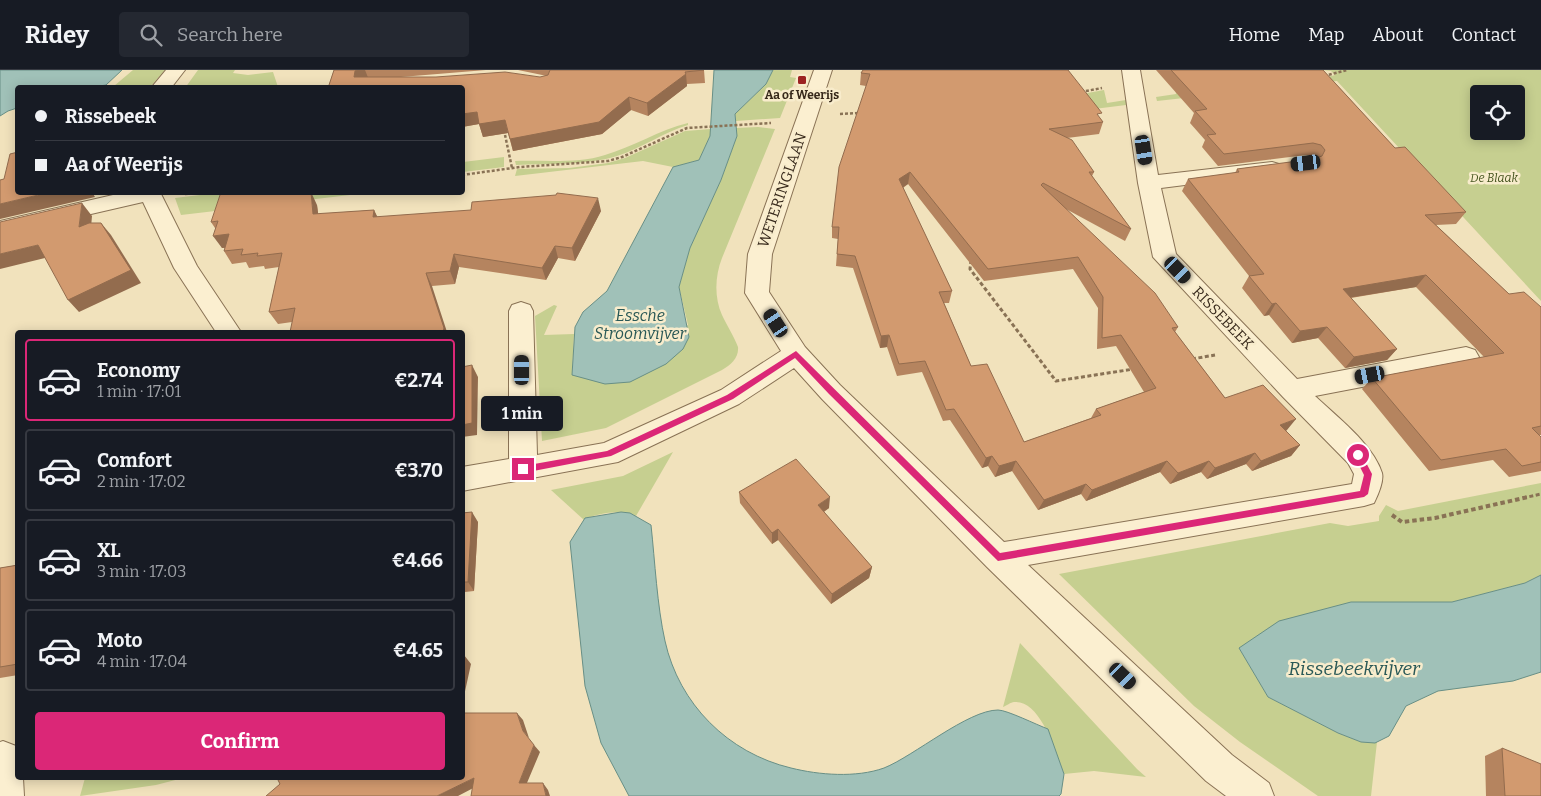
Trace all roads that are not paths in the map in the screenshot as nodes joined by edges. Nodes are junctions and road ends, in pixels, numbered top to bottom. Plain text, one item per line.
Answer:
1 (176, 70) edge
2 (823, 70) edge
3 (1132, 77) edge
4 (163, 85) edge
5 (1286, 166) edge
6 (1149, 183) junction
7 (140, 195) edge
8 (150, 195) edge
9 (0, 228) edge
10 (521, 311) dead end
11 (228, 330) edge
12 (796, 354) junction
13 (1466, 356) dead end
14 (1292, 390) junction
15 (523, 469) junction
16 (465, 479) edge
17 (998, 557) junction
18 (7, 758) edge
19 (6, 796) edge
20 (1256, 796) edge

1 - 4 street
2 - 12 street, WETERINGLAAN
3 - 6 street, RISSEBEEK
5 - 6 street
6 - 14 street, RISSEBEEK
7 - 9 street
8 - 11 street
10 - 15 street
12 - 15 street
12 - 17 street, WETERINGLAAN
13 - 14 street
14 - 17 street, RISSEBEEK
15 - 16 street
17 - 20 street, WETERINGLAAN
18 - 19 street

